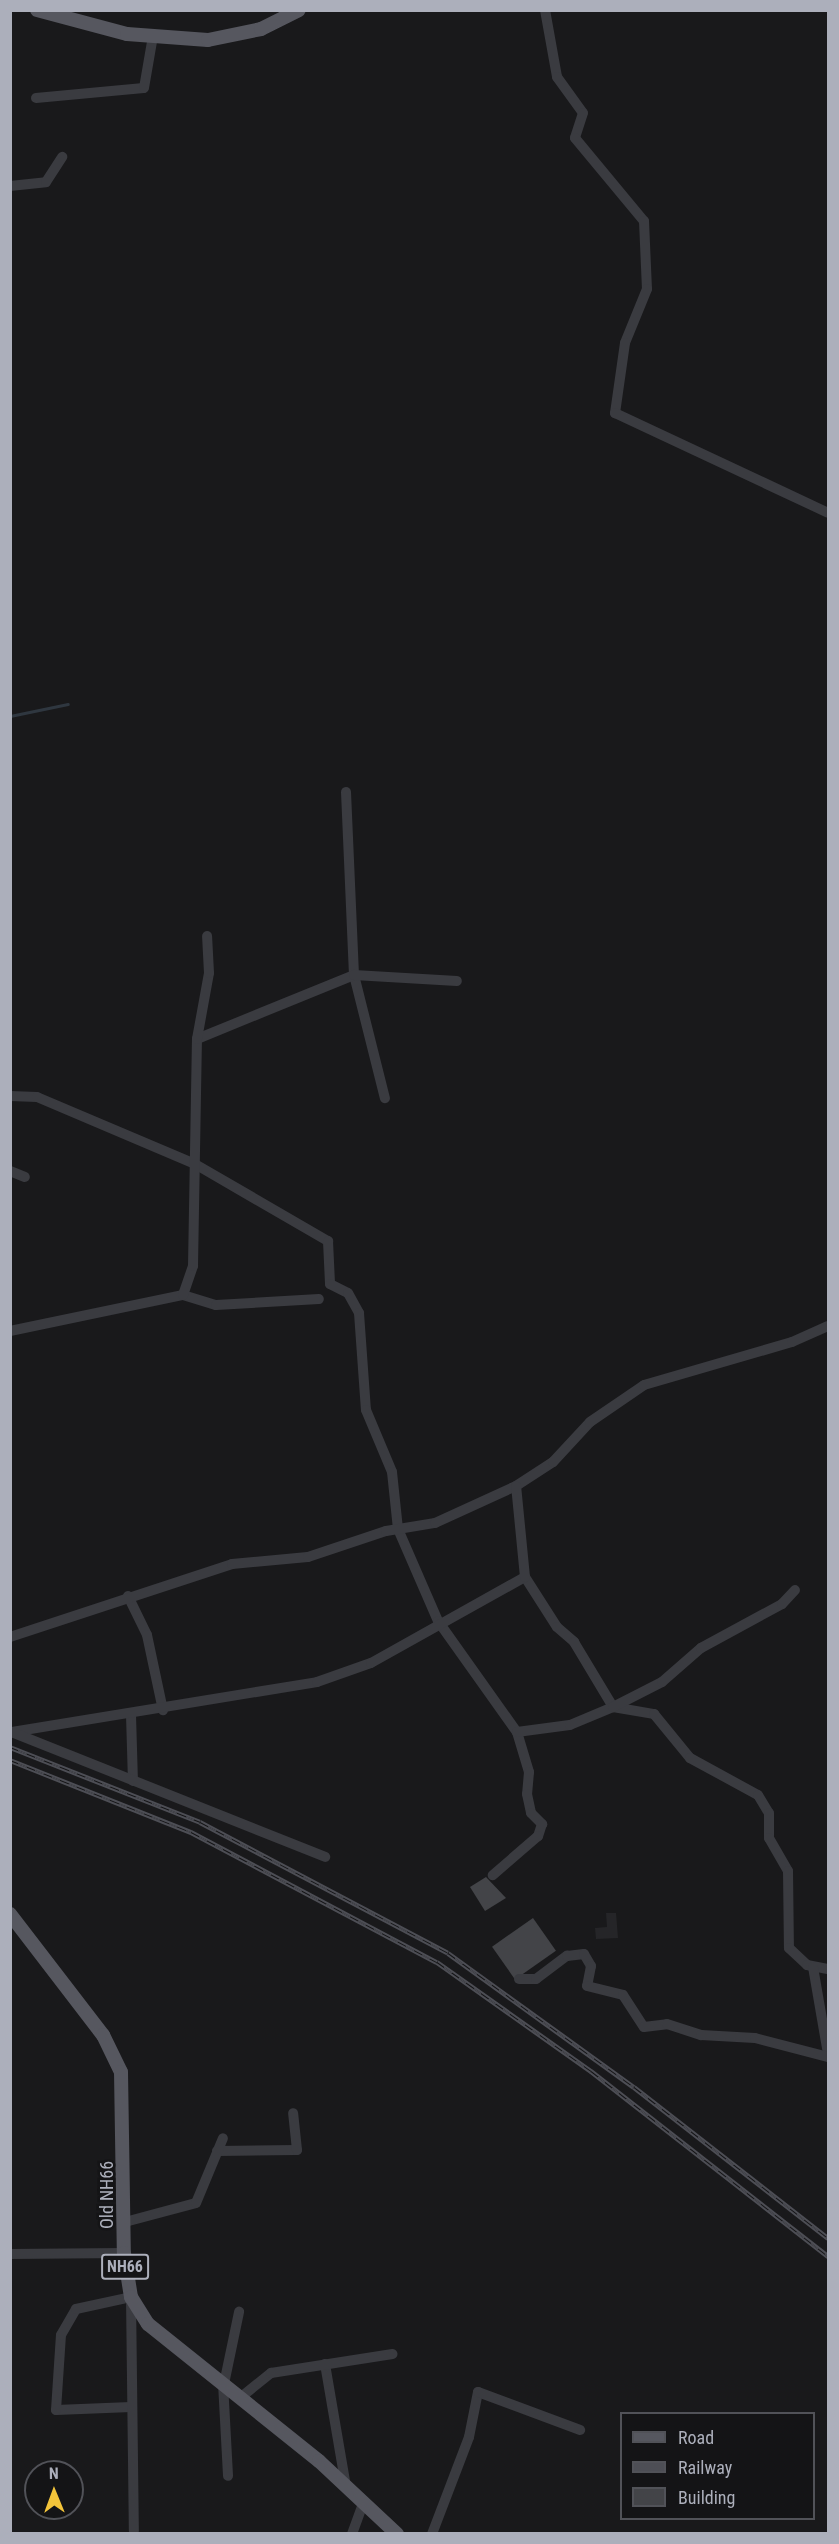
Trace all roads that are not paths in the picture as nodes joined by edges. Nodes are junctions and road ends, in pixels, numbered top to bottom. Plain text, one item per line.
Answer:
1 (37, 10) edge
2 (299, 10) edge
3 (545, 10) edge
4 (153, 36) junction
5 (36, 98) dead end
6 (62, 157) dead end
7 (10, 186) edge
8 (828, 513) edge
9 (346, 792) dead end
10 (207, 936) dead end
11 (354, 975) junction
12 (457, 981) dead end
13 (197, 1039) junction
14 (10, 1096) edge
15 (385, 1098) dead end
16 (195, 1164) junction
17 (10, 1171) edge
18 (25, 1177) dead end
19 (183, 1295) junction
20 (319, 1299) dead end
21 (828, 1326) edge
22 (10, 1331) edge
23 (516, 1486) junction
24 (398, 1529) junction
25 (525, 1577) junction
26 (795, 1590) dead end
27 (128, 1596) junction
28 (438, 1621) junction
29 (10, 1637) edge
30 (614, 1707) junction
31 (163, 1710) junction
32 (131, 1715) junction
33 (11, 1732) edge
34 (517, 1732) junction
35 (132, 1781) junction
36 (325, 1857) dead end
37 (493, 1875) dead end
38 (10, 1914) edge
39 (813, 1966) junction
40 (828, 1969) edge
41 (519, 1979) dead end
42 (828, 2056) edge
43 (293, 2113) dead end
44 (223, 2138) dead end
45 (217, 2151) junction
46 (125, 2222) junction
47 (124, 2253) junction
48 (10, 2254) edge
49 (131, 2297) junction
50 (239, 2312) dead end
51 (393, 2354) dead end
52 (325, 2364) junction
53 (223, 2384) junction
54 (240, 2398) junction
55 (131, 2407) junction
56 (580, 2430) dead end
57 (228, 2476) dead end
58 (346, 2488) junction
59 (363, 2503) junction
60 (134, 2531) dead end
61 (352, 2534) edge
62 (397, 2534) edge
63 (432, 2534) edge

1 - 4 main road
2 - 4 main road
3 - 8 street
4 - 5 street
6 - 7 street
9 - 11 street
10 - 13 street
11 - 12 street
11 - 13 street
11 - 15 street
13 - 16 street
14 - 16 street
16 - 19 street
16 - 24 street
17 - 18 street
19 - 20 street
19 - 22 street
21 - 23 street
23 - 24 street
23 - 25 street
24 - 27 street
24 - 28 street
25 - 28 street
25 - 30 street
26 - 30 street
27 - 29 street
27 - 31 street
28 - 31 street
28 - 34 street
30 - 34 street
30 - 39 street
31 - 32 street
32 - 33 street
32 - 35 street
33 - 35 street
34 - 37 street
35 - 36 street
38 - 46 main road, Old NH66 / NH66
39 - 40 street
39 - 42 street
41 - 42 street
43 - 45 street
44 - 45 street
45 - 46 street
46 - 47 main road, Old NH66 / NH66
47 - 48 street
47 - 49 main road, Old NH66 / NH66
49 - 53 main road, Old NH66 / NH66
49 - 55 street
49 - 55 street
50 - 53 street
51 - 52 street
52 - 54 street
52 - 58 street
53 - 54 main road, Old NH66 / NH66
53 - 57 street
54 - 58 main road, Old NH66 / NH66
55 - 60 street
56 - 63 street
58 - 59 main road, Old NH66 / NH66
59 - 61 street
59 - 62 main road, Old NH66 / NH66

